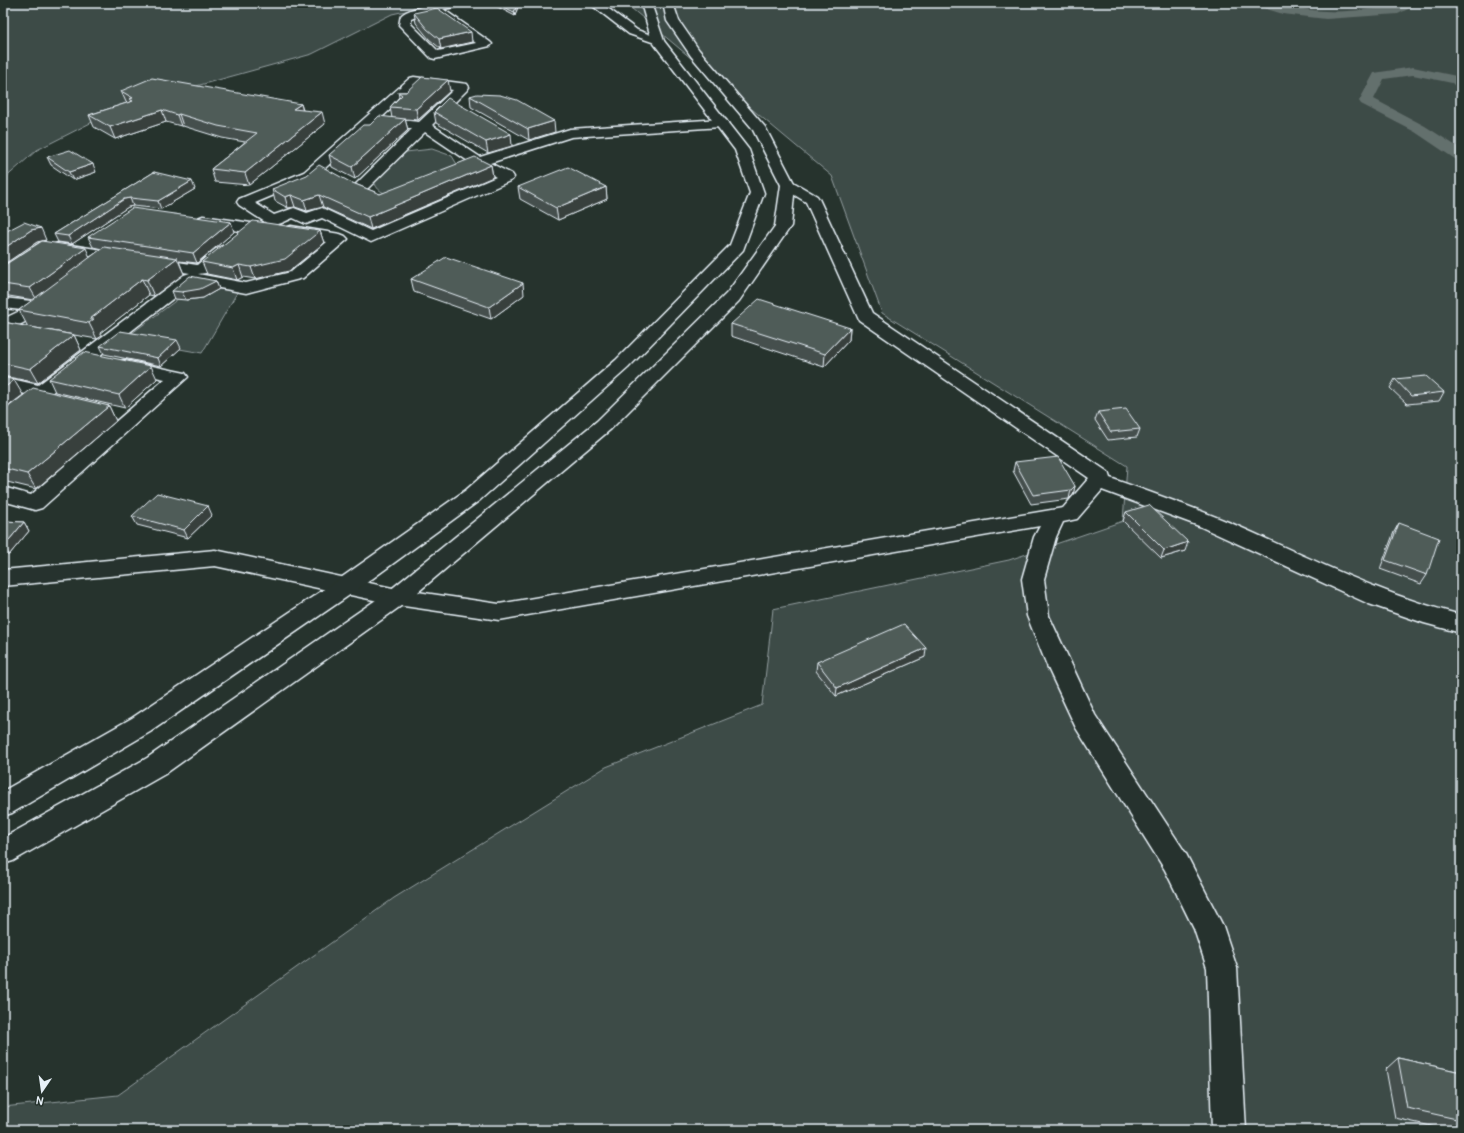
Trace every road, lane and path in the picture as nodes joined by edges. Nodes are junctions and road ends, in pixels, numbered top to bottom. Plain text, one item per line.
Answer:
1 (462, 3) edge
2 (594, 3) edge
3 (646, 3) edge
4 (668, 3) edge
5 (435, 9) junction
6 (658, 41) junction
7 (463, 104) dead end
8 (444, 105) junction
9 (370, 121) junction
10 (722, 123) junction
11 (557, 126) dead end
12 (421, 127) junction
13 (570, 133) junction
14 (515, 139) edge
15 (528, 147) junction
16 (478, 162) junction
17 (319, 167) junction
18 (450, 173) edge
19 (332, 174) edge
20 (346, 181) edge
21 (788, 185) junction
22 (188, 219) edge
23 (251, 228) junction
24 (94, 237) edge
25 (44, 246) edge
26 (74, 251) junction
27 (108, 256) junction
28 (90, 270) edge
29 (195, 274) junction
30 (3, 303) edge
31 (3, 326) edge
32 (3, 329) edge
33 (26, 333) edge
34 (89, 349) junction
35 (3, 384) edge
36 (39, 394) junction
37 (59, 400) edge
38 (111, 412) dead end
39 (133, 417) junction
40 (3, 421) edge
41 (1098, 481) junction
42 (3, 494) edge
43 (1055, 517) junction
44 (3, 578) edge
45 (346, 586) junction
46 (397, 597) junction
47 (1461, 624) edge
48 (3, 804) edge
49 (3, 852) edge
50 (1228, 1130) edge

1 - 5 street
2 - 6 street
3 - 6 street
4 - 21 street
5 - 5 street
6 - 10 street
7 - 8 street
8 - 9 street
8 - 12 street
9 - 12 street
9 - 17 street
10 - 13 street
10 - 45 street
11 - 13 street
12 - 16 street
12 - 20 street
13 - 15 street
14 - 15 street
15 - 16 street
16 - 17 street
16 - 18 street
17 - 19 street
21 - 41 street
21 - 46 street
22 - 23 street
23 - 29 street
23 - 29 street
24 - 26 street
25 - 26 street
26 - 27 street
27 - 28 street
27 - 29 street
29 - 34 street
30 - 31 street
32 - 33 street
34 - 36 street
34 - 39 street
35 - 36 street
36 - 37 street
36 - 40 street
38 - 39 street
39 - 42 street
41 - 43 street
41 - 47 street
43 - 46 street
43 - 50 street
44 - 45 street
45 - 46 street
45 - 48 street
46 - 49 street

